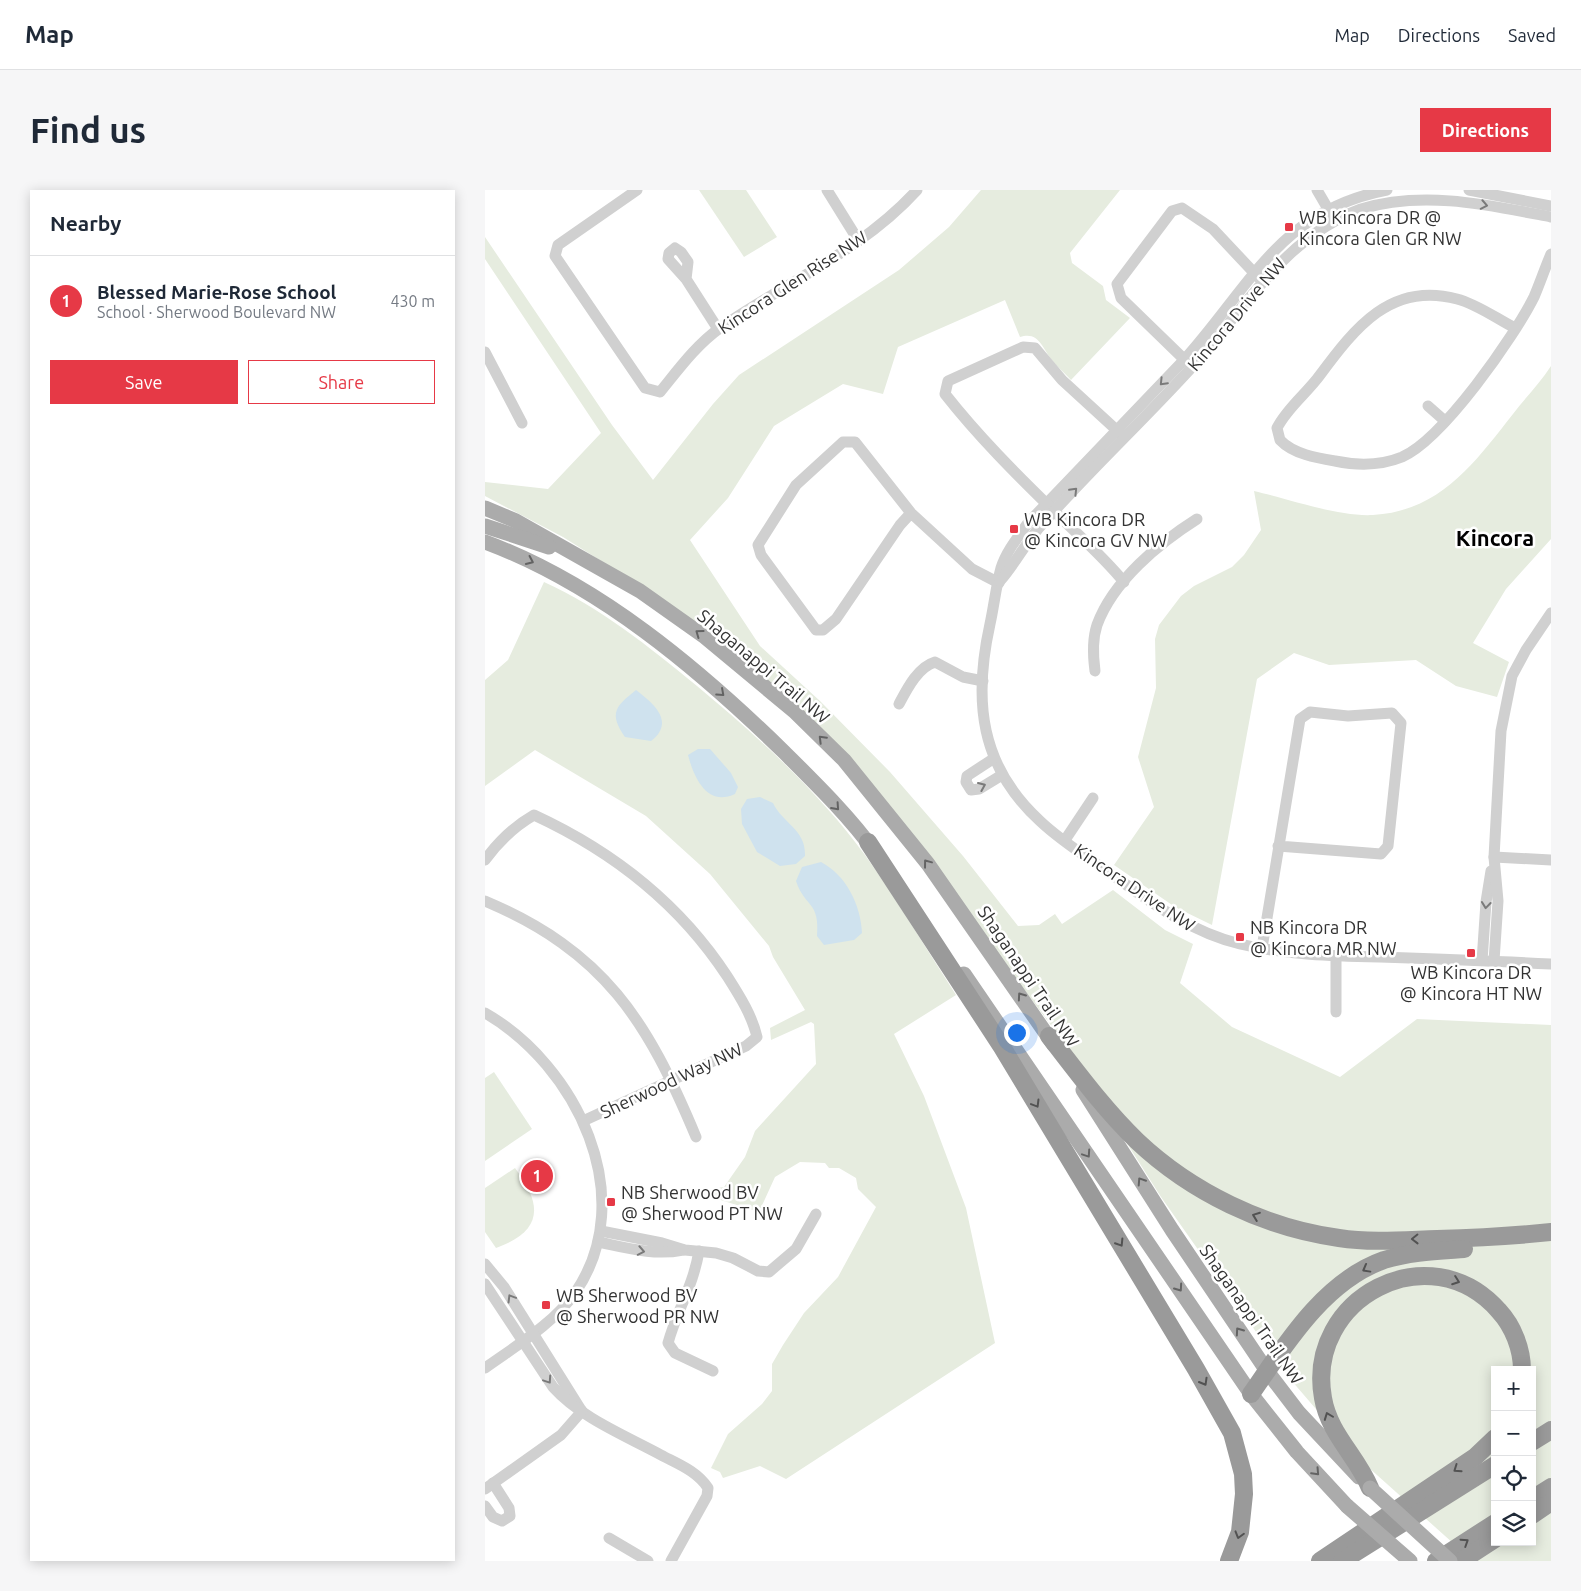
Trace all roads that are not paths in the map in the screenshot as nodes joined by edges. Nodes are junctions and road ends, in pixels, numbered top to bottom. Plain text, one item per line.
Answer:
1 (637, 190) edge
2 (827, 190) edge
3 (917, 190) edge
4 (1317, 190) edge
5 (1387, 190) edge
6 (1469, 190) edge
7 (1551, 206) edge
8 (1329, 210) junction
9 (1551, 217) edge
10 (1335, 220) junction
11 (858, 240) junction
12 (1551, 254) edge
13 (1258, 277) junction
14 (686, 279) dead end
15 (1515, 328) junction
16 (718, 329) junction
17 (485, 352) edge
18 (1188, 364) junction
19 (1428, 406) dead end
20 (1445, 422) junction
21 (522, 423) dead end
22 (1121, 434) junction
23 (1050, 507) junction
24 (485, 508) edge
25 (911, 513) junction
26 (1197, 519) dead end
27 (485, 526) edge
28 (485, 542) edge
29 (586, 560) junction
30 (999, 582) junction
31 (1124, 582) junction
32 (1551, 613) edge
33 (1095, 671) dead end
34 (983, 681) junction
35 (899, 704) dead end
36 (993, 759) junction
37 (1002, 775) junction
38 (1093, 798) dead end
39 (1065, 840) junction
40 (868, 842) junction
41 (1278, 846) junction
42 (1494, 857) junction
43 (485, 860) edge
44 (1551, 860) edge
45 (485, 901) edge
46 (1262, 948) junction
47 (1336, 956) junction
48 (1482, 961) junction
49 (1494, 961) junction
50 (1551, 964) edge
51 (1336, 1012) dead end
52 (485, 1013) edge
53 (1049, 1036) junction
54 (672, 1080) junction
55 (583, 1121) junction
56 (696, 1137) dead end
57 (816, 1214) dead end
58 (1551, 1232) edge
59 (600, 1236) junction
60 (1551, 1237) edge
61 (699, 1251) junction
62 (485, 1264) edge
63 (485, 1284) edge
64 (533, 1334) junction
65 (522, 1342) junction
66 (1521, 1366) edge
67 (485, 1368) edge
68 (713, 1371) dead end
69 (1267, 1372) junction
70 (1251, 1394) junction
71 (582, 1412) junction
72 (1551, 1430) edge
73 (1536, 1439) edge
74 (1491, 1442) edge
75 (1491, 1468) edge
76 (489, 1486) edge
77 (1551, 1487) edge
78 (1370, 1488) junction
79 (1536, 1496) edge
80 (1551, 1502) edge
81 (485, 1506) edge
82 (1536, 1512) edge
83 (1491, 1526) edge
84 (609, 1538) dead end
85 (1491, 1542) edge
86 (648, 1561) edge
87 (671, 1561) edge
88 (1229, 1561) edge
89 (1320, 1561) edge
90 (1342, 1561) edge
91 (1410, 1561) edge
92 (1436, 1561) edge
93 (1450, 1561) edge
94 (1461, 1561) edge

1 - 16 street, Kincora Glen Rise NW
2 - 11 street
3 - 11 street, Kincora Glen Rise NW
4 - 8 street
5 - 8 street, Kincora Drive NW
6 - 7 street
8 - 10 street
8 - 13 street, Kincora Drive NW
10 -> 9 street, Kincora Drive NW
10 - 13 street, Kincora Drive NW
11 - 16 street, Kincora Glen Rise NW
12 - 15 street
13 - 18 street, Kincora Drive NW
13 - 18 street
14 - 16 street
15 - 20 street
15 - 20 street
17 - 21 street
18 - 22 street, Kincora Drive NW
19 - 20 street
22 - 23 street, Kincora Drive NW
22 - 23 street
23 - 30 street, Kincora Drive NW
23 - 31 street
24 - 29 main road, Shaganappi Trail NW
25 - 25 street
25 - 30 street
26 - 31 street
27 - 29 main road
28 -> 40 main road
53 -> 29 main road, Shaganappi Trail NW
30 - 34 street, Kincora Drive NW
31 - 33 street
32 - 42 street
34 - 35 street
34 - 36 street, Kincora Drive NW
36 - 37 street, Kincora Drive NW
36 -> 37 street
37 - 39 street, Kincora Drive NW
38 - 39 street
39 - 46 street, Kincora Drive NW
40 -> 70 main road
40 -> 88 highway
41 - 41 street
41 - 46 street
42 - 44 street
42 -> 48 street
42 - 49 street
43 - 54 street, Sherwood Way NW
45 - 54 street
46 - 47 street, Kincora Drive NW
47 - 48 street, Kincora Drive NW
47 - 51 street
48 - 49 street, Kincora Drive NW
49 - 50 street, Kincora Drive NW
52 - 55 street
58 -> 53 highway
69 -> 53 main road, Shaganappi Trail NW
54 - 55 street, Sherwood Way NW
54 - 56 street
55 - 59 street
57 - 61 street
59 - 61 street
59 - 64 street
60 -> 69 highway
61 - 68 street
64 -> 62 street
63 - 65 street
64 - 65 street
64 - 71 street
65 - 67 street
65 -> 71 street
78 -> 66 highway
69 - 70 highway
69 - 78 main road, Shaganappi Trail NW
70 -> 91 main road, bridge
71 - 76 street
71 - 87 street
72 - 73 highway
74 -> 89 highway
75 - 90 highway
76 - 81 street
77 - 79 highway
78 - 93 main road, Shaganappi Trail NW, bridge
80 - 82 highway
92 -> 83 highway
84 - 86 street
85 - 94 highway

